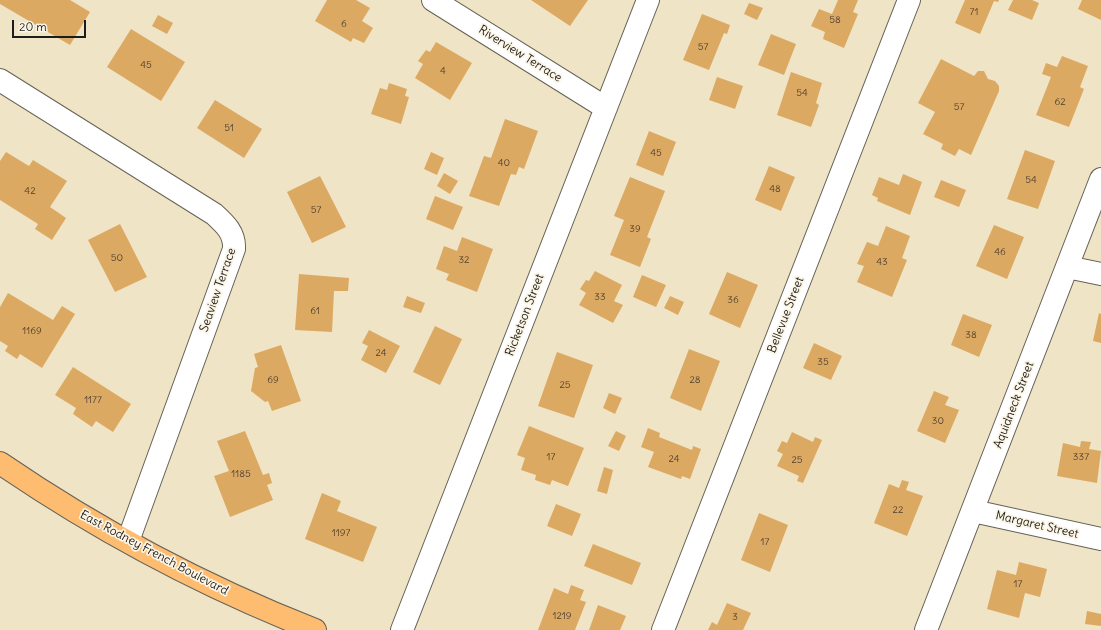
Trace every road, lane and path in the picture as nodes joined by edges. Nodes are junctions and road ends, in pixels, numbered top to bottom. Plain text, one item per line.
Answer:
1 (433, 0) edge
2 (648, 0) edge
3 (909, 0) edge
4 (0, 80) edge
5 (606, 108) junction
6 (1101, 179) edge
7 (1067, 267) junction
8 (1101, 274) edge
9 (0, 464) edge
10 (973, 511) junction
11 (1101, 539) edge
12 (128, 542) junction
13 (315, 630) edge
14 (402, 630) edge
15 (663, 630) edge
16 (926, 630) edge

1 - 5 street, Riverview Terrace
2 - 5 street, Ricketson Street
3 - 15 street, Bellevue Street
4 - 12 street, Seaview Terrace
5 - 14 street, Ricketson Street
6 - 7 street, Aquidneck Street
7 - 8 street
7 - 10 street, Aquidneck Street
9 - 12 main road, East Rodney French Boulevard
10 - 11 street, Margaret Street
10 - 16 street, Aquidneck Street
12 - 13 main road, East Rodney French Boulevard

